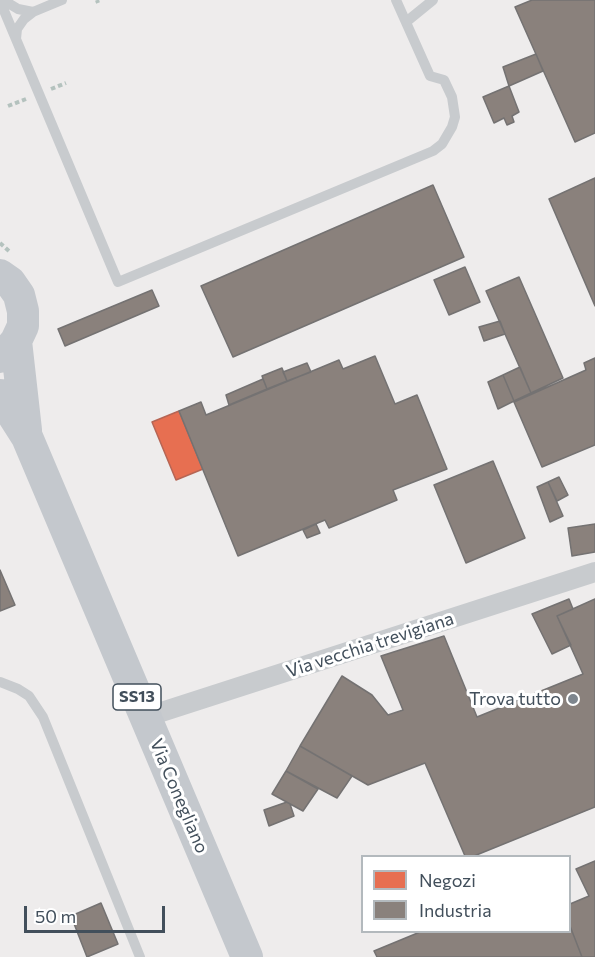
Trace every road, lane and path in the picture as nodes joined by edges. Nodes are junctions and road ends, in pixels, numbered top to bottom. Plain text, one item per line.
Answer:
1 (2, 0) edge
2 (62, 0) edge
3 (396, 0) edge
4 (433, 0) edge
5 (33, 12) junction
6 (406, 22) junction
7 (16, 40) junction
8 (66, 83) dead end
9 (47, 90) dead end
10 (28, 98) dead end
11 (8, 106) dead end
12 (0, 275) edge
13 (8, 349) edge
14 (0, 395) edge
15 (27, 437) junction
16 (595, 572) edge
17 (0, 682) edge
18 (146, 717) junction
19 (140, 957) edge
20 (247, 957) edge

1 - 5 lane
1 - 7 lane
2 - 5 lane
3 - 6 lane
4 - 6 lane
5 - 7 lane
6 - 7 lane
8 - 9 path
10 - 11 path
12 - 13 main road
13 - 15 main road, Via Conegliano / SS13
14 - 15 main road, Via Conegliano / SS13
15 - 18 main road, Via Conegliano / SS13
16 - 18 street, Via vecchia trevigiana
17 - 19 lane
18 - 20 main road, Via Conegliano / SS13

